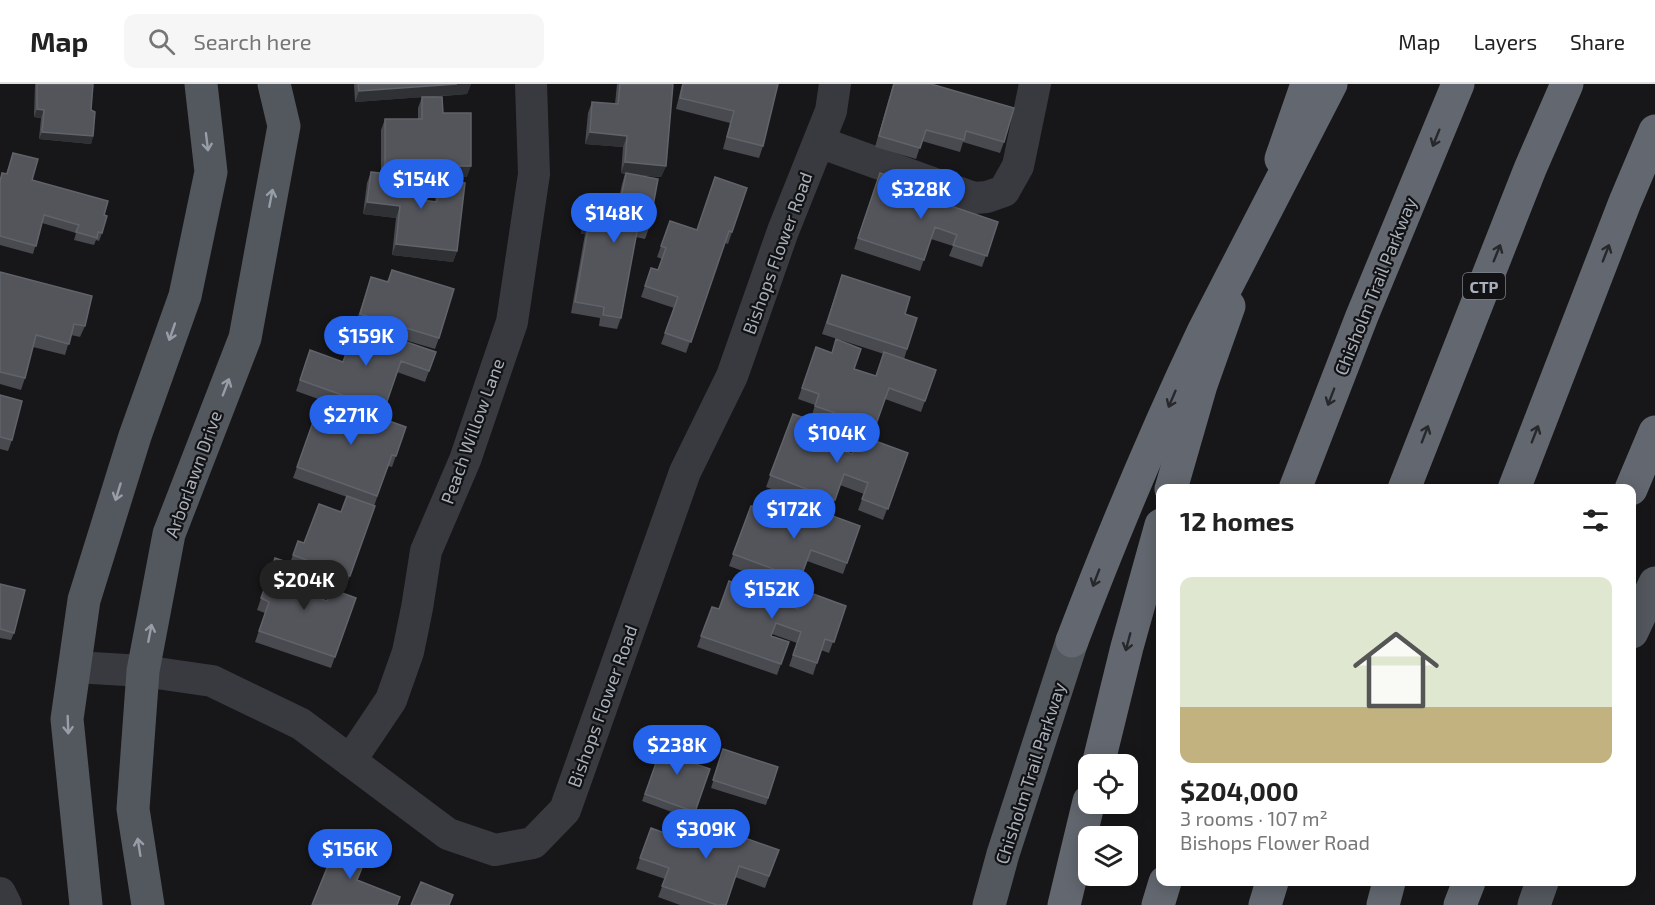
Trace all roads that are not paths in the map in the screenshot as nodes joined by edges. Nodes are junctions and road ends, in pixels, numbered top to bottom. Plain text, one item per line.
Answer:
1 (201, 84) edge
2 (274, 84) edge
3 (531, 84) edge
4 (835, 84) edge
5 (1035, 84) edge
6 (1307, 84) edge
7 (1331, 84) edge
8 (1458, 84) edge
9 (1567, 84) edge
10 (1655, 130) edge
11 (819, 142) junction
12 (1655, 432) edge
13 (1172, 484) edge
14 (1297, 484) edge
15 (1406, 484) edge
16 (1516, 484) edge
17 (1633, 484) edge
18 (1156, 543) edge
19 (1655, 583) edge
20 (1636, 623) edge
21 (1072, 641) joint
22 (75, 667) junction
23 (143, 671) junction
24 (1101, 754) edge
25 (350, 761) junction
26 (1086, 814) edge
27 (1164, 886) edge
28 (1271, 886) edge
29 (1388, 886) edge
30 (1467, 886) edge
31 (1541, 886) edge
32 (0, 893) edge
33 (6, 905) edge
34 (86, 905) edge
35 (148, 905) edge
36 (989, 905) edge
37 (1064, 905) edge
38 (1158, 905) edge
39 (1265, 905) edge
40 (1383, 905) edge
41 (1460, 905) edge
42 (1534, 905) edge

1 -> 22 main road
23 -> 2 main road, Arborlawn Drive
3 - 25 street, Peach Willow Lane
4 - 11 street, Bishops Flower Road
5 - 11 street
6 - 13 highway
7 -> 21 highway, bridge
8 -> 14 highway, Chisholm Trail Parkway
15 -> 9 highway, CTP
16 -> 10 highway
11 - 25 street, Bishops Flower Road
12 - 17 highway
18 -> 24 highway
19 - 20 main road
21 - 36 main road, Chisholm Trail Parkway
22 - 23 street, Bishops Flower Road
22 -> 34 main road
23 - 25 street, Bishops Flower Road
35 -> 23 main road, Arborlawn Drive
26 - 37 highway
27 - 38 highway
28 - 39 highway
29 - 40 highway
30 - 41 highway
31 - 42 main road
32 - 33 street

